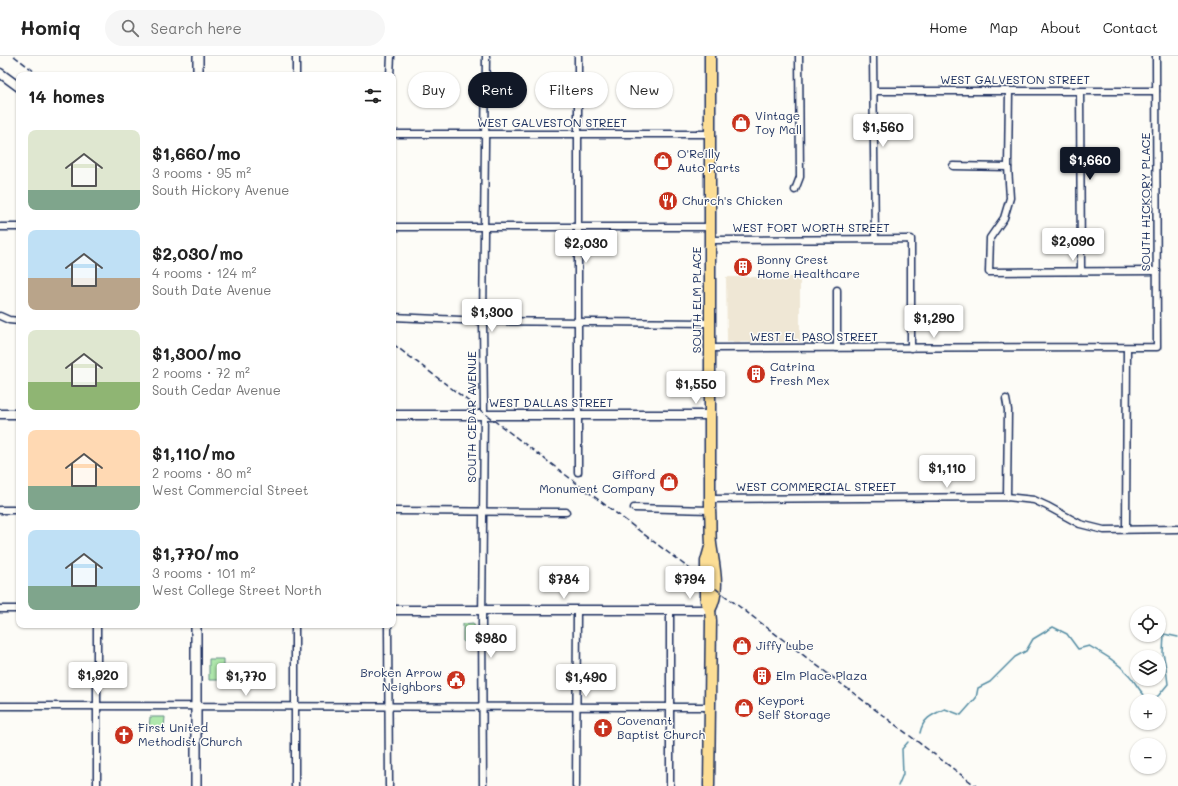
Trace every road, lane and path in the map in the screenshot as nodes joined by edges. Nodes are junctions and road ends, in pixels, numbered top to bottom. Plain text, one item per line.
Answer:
1 (198, 56) edge
2 (296, 56) edge
3 (391, 56) edge
4 (486, 56) edge
5 (578, 56) edge
6 (710, 56) edge
7 (800, 56) edge
8 (873, 56) edge
9 (1156, 56) edge
10 (198, 72) edge
11 (296, 72) edge
12 (390, 72) edge
13 (0, 75) edge
14 (16, 85) edge
15 (874, 91) junction
16 (1156, 91) junction
17 (1009, 92) junction
18 (1080, 92) junction
19 (396, 134) edge
20 (485, 134) junction
21 (578, 134) junction
22 (711, 134) junction
23 (953, 166) dead end
24 (1008, 167) junction
25 (795, 190) dead end
26 (0, 227) edge
27 (16, 227) edge
28 (396, 228) edge
29 (484, 228) junction
30 (577, 228) junction
31 (710, 228) junction
32 (875, 239) junction
33 (710, 240) junction
34 (1081, 271) junction
35 (1157, 271) junction
36 (836, 290) dead end
37 (0, 316) edge
38 (396, 317) edge
39 (16, 321) edge
40 (483, 321) junction
41 (577, 321) junction
42 (710, 323) junction
43 (1157, 347) joint
44 (710, 348) junction
45 (836, 348) junction
46 (911, 348) junction
47 (1127, 348) junction
48 (1006, 399) dead end
49 (0, 414) edge
50 (16, 414) edge
51 (396, 415) edge
52 (484, 415) junction
53 (578, 415) junction
54 (710, 416) junction
55 (578, 472) dead end
56 (1008, 497) junction
57 (710, 499) junction
58 (634, 508) dead end
59 (0, 510) edge
60 (16, 510) edge
61 (710, 510) junction
62 (396, 511) edge
63 (484, 512) junction
64 (566, 512) dead end
65 (1126, 530) junction
66 (1178, 530) edge
67 (0, 609) edge
68 (16, 609) edge
69 (396, 610) edge
70 (482, 610) junction
71 (577, 610) junction
72 (670, 610) junction
73 (710, 610) junction
74 (97, 628) edge
75 (196, 628) edge
76 (295, 628) edge
77 (388, 628) edge
78 (97, 705) junction
79 (0, 706) edge
80 (196, 706) junction
81 (389, 706) junction
82 (295, 707) junction
83 (483, 707) junction
84 (577, 707) junction
85 (670, 707) junction
86 (710, 707) junction
87 (97, 786) edge
88 (196, 786) edge
89 (295, 786) edge
90 (389, 786) edge
91 (482, 786) edge
92 (576, 786) edge
93 (670, 786) edge
94 (709, 786) edge

1 - 10 main road
2 - 11 street
3 - 12 street
4 - 20 street, SOUTH CEDAR AVENUE
5 - 21 street
6 - 22 main road, SOUTH ELM PLACE
7 - 25 street
8 - 15 street
9 - 16 street, SOUTH HICKORY PLACE
13 - 14 street
15 - 17 street, WEST GALVESTON STREET
15 - 32 street
16 - 18 street, WEST GALVESTON STREET
16 - 35 street, SOUTH HICKORY PLACE
17 - 18 street, WEST GALVESTON STREET
17 - 24 street
18 - 34 street
19 - 20 street, WEST GALVESTON STREET
20 - 21 street, WEST GALVESTON STREET
20 - 29 street, SOUTH CEDAR AVENUE
21 - 22 street, WEST GALVESTON STREET
21 - 30 street
22 - 31 main road, SOUTH ELM PLACE
23 - 24 street
24 - 34 street
26 - 27 street
28 - 29 street
29 - 30 street
29 - 40 street, SOUTH CEDAR AVENUE
30 - 31 street
30 - 41 street
31 - 33 main road, SOUTH ELM PLACE
32 - 33 street, WEST FORT WORTH STREET
32 - 46 street, WEST FORT WORTH STREET
33 - 42 main road, SOUTH ELM PLACE
34 - 35 street
35 - 43 street, SOUTH HICKORY PLACE
36 - 45 street
37 - 39 street
38 - 40 street
40 - 41 street
40 - 52 street, SOUTH CEDAR AVENUE
41 - 42 street
41 - 53 street
42 - 44 main road, SOUTH ELM PLACE
43 - 47 street, WEST EL PASO STREET
44 - 45 street, WEST EL PASO STREET
44 - 54 main road, SOUTH ELM PLACE
45 - 46 street, WEST EL PASO STREET
46 - 47 street, WEST EL PASO STREET
47 - 65 street
48 - 56 street
49 - 50 street
51 - 52 street, WEST DALLAS STREET
52 - 53 street, WEST DALLAS STREET
52 - 63 street, SOUTH CEDAR AVENUE
53 - 54 street, WEST DALLAS STREET
53 - 55 street
54 - 57 main road, SOUTH ELM PLACE
56 - 57 street, WEST COMMERCIAL STREET
56 - 65 street, WEST COMMERCIAL STREET
57 - 61 main road, SOUTH ELM PLACE
58 - 61 street
59 - 60 street
61 - 73 main road, SOUTH ELM PLACE
62 - 63 street
63 - 64 street
63 - 70 street, SOUTH CEDAR AVENUE
65 - 66 street, WEST COMMERCIAL STREET
67 - 68 street
69 - 70 street
70 - 71 street
70 - 83 street, SOUTH CEDAR AVENUE
71 - 72 street
71 - 84 street
72 - 73 street
72 - 85 street
73 - 86 main road, SOUTH ELM PLACE
74 - 78 street
75 - 80 main road
76 - 82 street
77 - 81 street
78 - 79 street
78 - 80 street
78 - 87 street
80 - 82 street
80 - 88 main road
81 - 82 street
81 - 83 street
81 - 90 street
82 - 89 street
83 - 84 street
83 - 91 street, SOUTH CEDAR AVENUE
84 - 85 street
84 - 92 street
85 - 86 street
85 - 93 street
86 - 94 main road, SOUTH ELM PLACE

